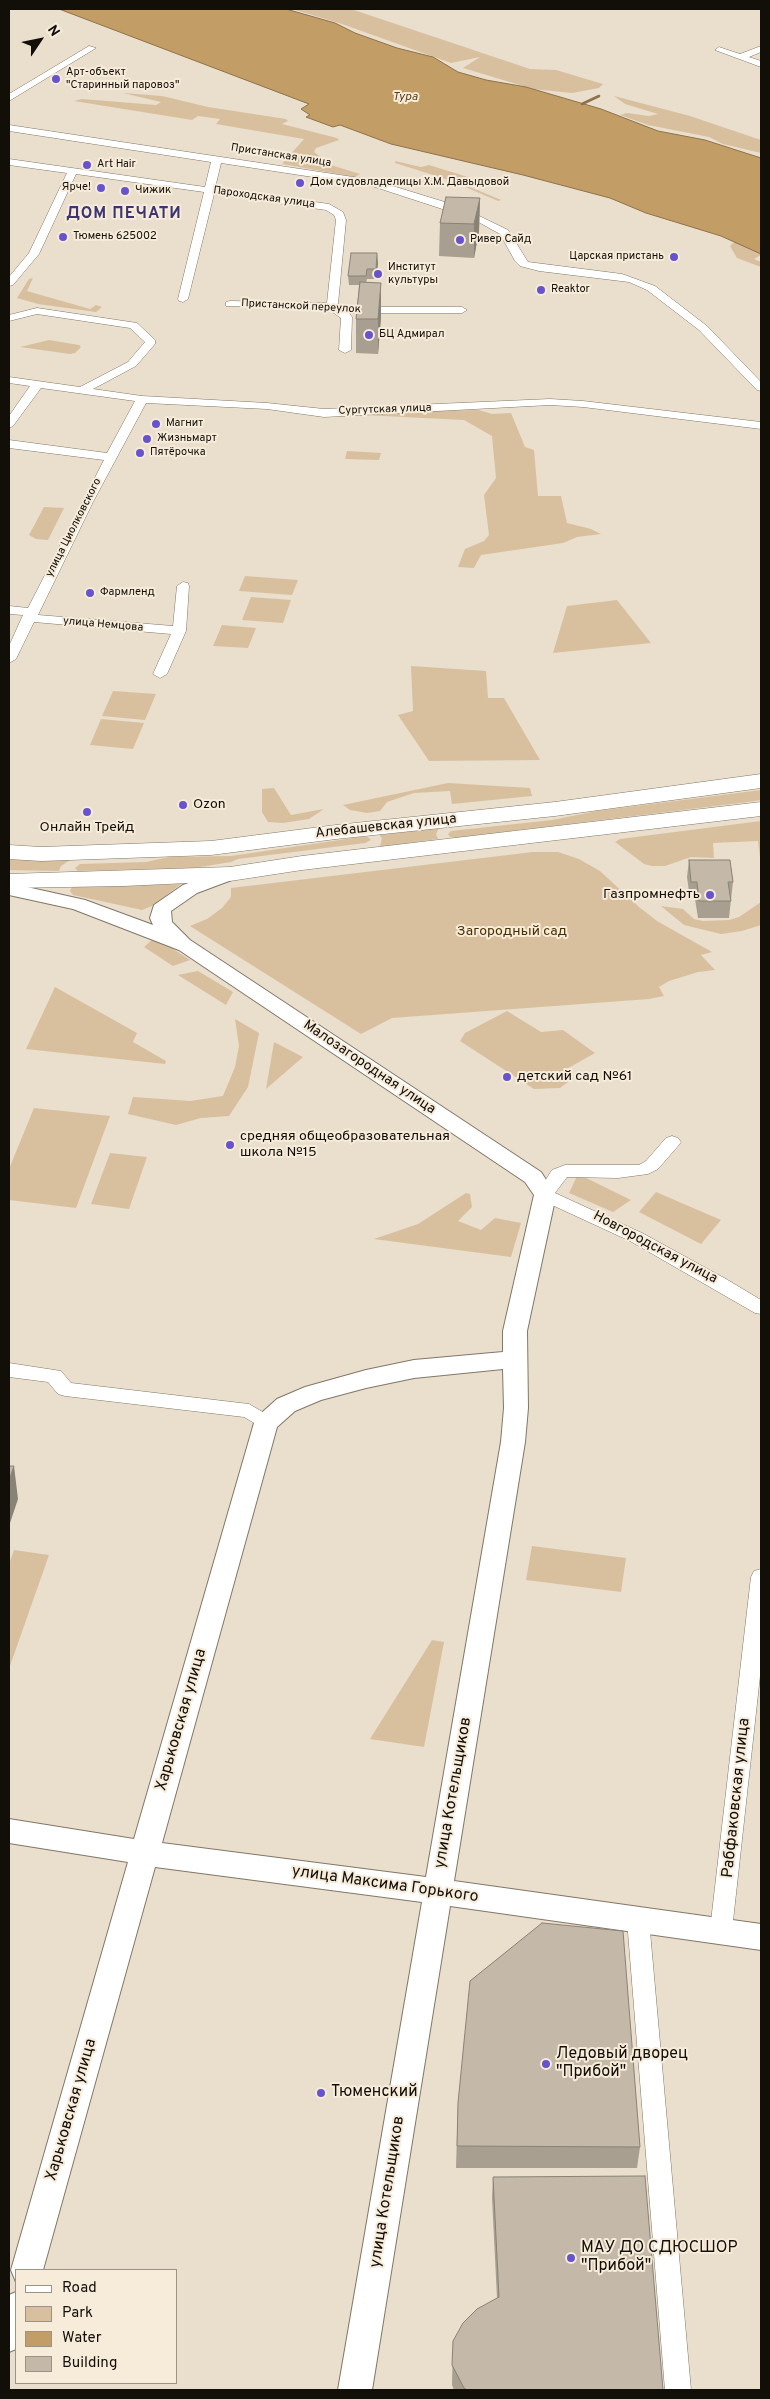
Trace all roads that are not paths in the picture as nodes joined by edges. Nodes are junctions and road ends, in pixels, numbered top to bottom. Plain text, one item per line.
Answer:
1 (92, 48) dead end
2 (761, 49) edge
3 (719, 50) dead end
4 (740, 57) junction
5 (761, 64) edge
6 (9, 98) edge
7 (9, 128) edge
8 (217, 158) junction
9 (9, 162) edge
10 (73, 171) junction
11 (209, 190) junction
12 (9, 283) edge
13 (183, 299) dead end
14 (230, 304) dead end
15 (332, 306) junction
16 (462, 310) dead end
17 (9, 318) edge
18 (345, 350) dead end
19 (9, 380) edge
20 (38, 384) junction
21 (761, 388) edge
22 (82, 390) junction
23 (142, 399) junction
24 (9, 424) edge
25 (761, 426) edge
26 (9, 444) edge
27 (110, 457) junction
28 (183, 586) dead end
29 (9, 610) edge
30 (30, 615) junction
31 (179, 631) junction
32 (9, 659) edge
33 (160, 674) dead end
34 (761, 781) edge
35 (761, 809) edge
36 (527, 811) junction
37 (336, 832) junction
38 (499, 840) junction
39 (161, 851) junction
40 (9, 852) edge
41 (302, 863) junction
42 (230, 874) junction
43 (9, 881) edge
44 (64, 883) junction
45 (9, 889) edge
46 (186, 946) junction
47 (672, 1142) dead end
48 (545, 1195) junction
49 (761, 1308) edge
50 (516, 1359) junction
51 (9, 1370) edge
52 (266, 1423) junction
53 (761, 1577) edge
54 (9, 1832) edge
55 (144, 1853) junction
56 (436, 1891) junction
57 (638, 1920) junction
58 (721, 1930) junction
59 (761, 1937) edge
60 (27, 2269) edge
61 (15, 2312) edge
62 (9, 2335) edge
63 (355, 2390) edge
64 (678, 2390) edge

1 - 6 street
2 - 4 street
3 - 4 street
4 - 5 street
7 - 8 street, Пристанская улица
8 - 11 street
8 - 21 street, Пристанская улица
9 - 10 street, Пароходская улица
10 - 11 street, Пароходская улица
10 - 12 street
11 - 13 street
11 - 15 street, Пароходская улица
14 - 15 street, Пристанской переулок
15 - 16 street, Пристанской переулок
15 - 18 street
17 - 22 street
19 - 20 street, Сургутская улица
20 - 22 street, Сургутская улица
20 - 24 street
22 - 23 street, Сургутская улица
23 - 25 street, Сургутская улица
23 - 27 street, улица Циолковского
26 - 27 street
27 - 30 street, улица Циолковского
28 - 31 street
29 - 30 street, улица Немцова
30 - 31 street, улица Немцова
30 - 32 street, улица Циолковского
31 - 33 street
34 - 36 main road, Алебашевская улица
35 - 38 main road, Алебашевская улица
36 - 37 main road, Алебашевская улица
36 - 38 main road
37 - 39 main road, Алебашевская улица
37 - 41 main road
38 - 41 main road, Алебашевская улица
39 - 40 main road, Алебашевская улица
39 - 44 main road
41 - 42 main road, Алебашевская улица
42 - 44 main road, Алебашевская улица
42 - 46 street, Малозагородная улица
43 - 44 main road
44 - 45 street, Малозагородная улица
44 - 46 street, Малозагородная улица
46 - 48 street, Малозагородная улица
47 - 48 street
48 - 49 street, Новгородская улица
48 - 50 street, улица Котельщиков
50 - 52 street
50 - 56 street, улица Котельщиков
51 - 52 street
52 - 55 street, Харьковская улица
53 - 58 street, Рабфаковская улица
54 - 55 street, улица Максима Горького
55 - 56 street, улица Максима Горького
55 - 60 street, Харьковская улица
56 - 57 street, улица Максима Горького
56 - 63 street, улица Котельщиков
57 - 58 street, улица Максима Горького
57 - 64 street
58 - 59 street, улица Максима Горького
61 - 62 street

